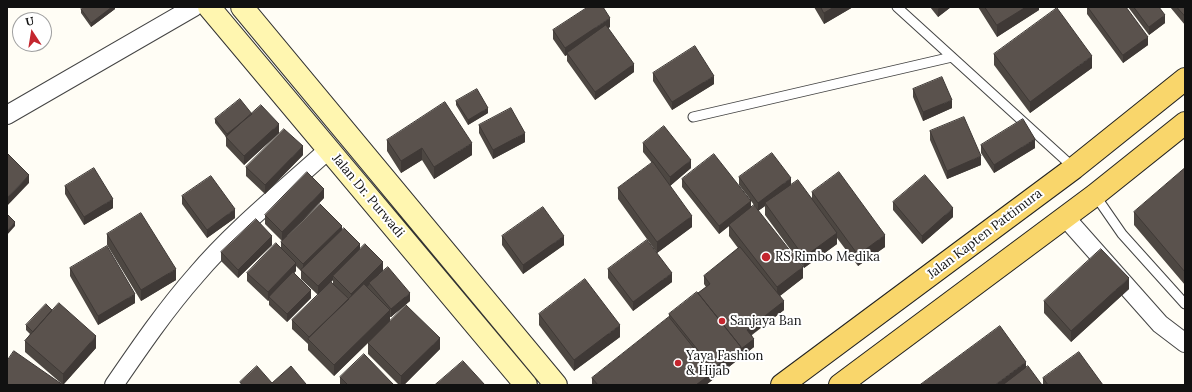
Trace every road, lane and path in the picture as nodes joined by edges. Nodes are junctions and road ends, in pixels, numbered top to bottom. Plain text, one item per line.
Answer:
1 (194, 7) edge
2 (209, 7) edge
3 (242, 7) edge
4 (897, 7) edge
5 (952, 57) junction
6 (1185, 79) edge
7 (7, 116) edge
8 (693, 117) dead end
9 (1185, 123) edge
10 (329, 149) junction
11 (1074, 168) junction
12 (1095, 195) junction
13 (1065, 217) junction
14 (1185, 304) edge
15 (1185, 343) edge
16 (114, 385) edge
17 (526, 385) edge
18 (556, 385) edge
19 (782, 385) edge
20 (840, 385) edge

1 - 7 street
2 - 10 street, Jalan Dr. Purwadi
3 - 18 street, Jalan Dr. Purwadi
4 - 5 lane
5 - 8 lane
5 - 11 lane
6 - 11 main road, Jalan Kapten Pattimura
9 - 12 main road
10 - 16 street
10 - 17 street, Jalan Dr. Purwadi
11 - 19 main road, Jalan Kapten Pattimura
12 - 13 main road
12 - 14 lane
13 - 15 street
13 - 20 main road

